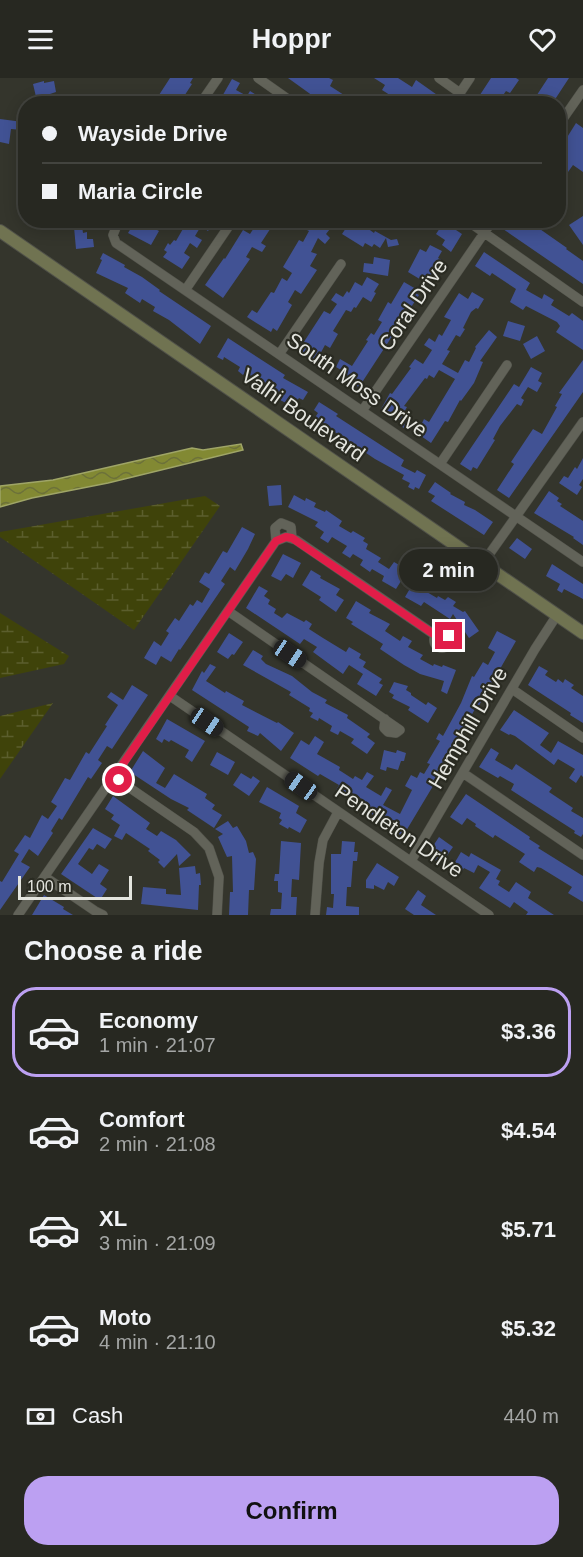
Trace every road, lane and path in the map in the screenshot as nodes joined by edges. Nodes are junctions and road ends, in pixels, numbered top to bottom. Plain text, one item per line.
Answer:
1 (218, 78) edge
2 (258, 78) edge
3 (439, 78) edge
4 (470, 78) edge
5 (583, 90) edge
6 (206, 96) edge
7 (284, 96) edge
8 (566, 114) edge
9 (115, 228) edge
10 (228, 228) edge
11 (477, 228) edge
12 (487, 228) edge
13 (0, 231) edge
14 (484, 233) junction
15 (341, 264) dead end
16 (186, 289) junction
17 (583, 302) edge
18 (280, 353) junction
19 (507, 365) dead end
20 (362, 411) junction
21 (583, 422) edge
22 (440, 464) junction
23 (517, 517) junction
24 (292, 538) junction
25 (276, 541) junction
26 (583, 562) edge
27 (483, 563) junction
28 (228, 611) junction
29 (557, 615) junction
30 (583, 633) edge
31 (435, 635) dead end
32 (512, 689) junction
33 (170, 696) junction
34 (400, 730) dead end
35 (583, 738) edge
36 (463, 772) junction
37 (114, 777) junction
38 (338, 812) junction
39 (583, 855) edge
40 (411, 861) junction
41 (45, 877) junction
42 (18, 915) edge
43 (103, 915) edge
44 (217, 915) edge
45 (315, 915) edge
46 (489, 915) edge

1 - 6 street
2 - 7 street
3 - 4 street
5 - 8 street
9 - 16 street, South Moss Drive
10 - 16 street
11 - 14 street
12 - 14 street, Coral Drive
13 - 27 street, Valhi Boulevard
14 - 17 street
14 - 20 street, Coral Drive
15 - 18 street
16 - 18 street, South Moss Drive
18 - 20 street, South Moss Drive
19 - 22 street
20 - 22 street, South Moss Drive
21 - 23 street
22 - 23 street, South Moss Drive
23 - 26 street, South Moss Drive
23 - 27 street
24 - 25 street
24 - 25 street
24 - 31 street
25 - 28 street
27 - 29 street, Valhi Boulevard
28 - 33 street
28 - 34 street
29 - 30 street, Valhi Boulevard
29 - 32 street, Hemphill Drive
32 - 35 street
32 - 36 street, Hemphill Drive
33 - 37 street
33 - 38 street, Pendleton Drive
36 - 39 street
36 - 40 street, Hemphill Drive
37 - 41 street
37 - 44 street
38 - 40 street, Pendleton Drive
38 - 45 street
40 - 46 street, Pendleton Drive
41 - 42 street
41 - 43 street

